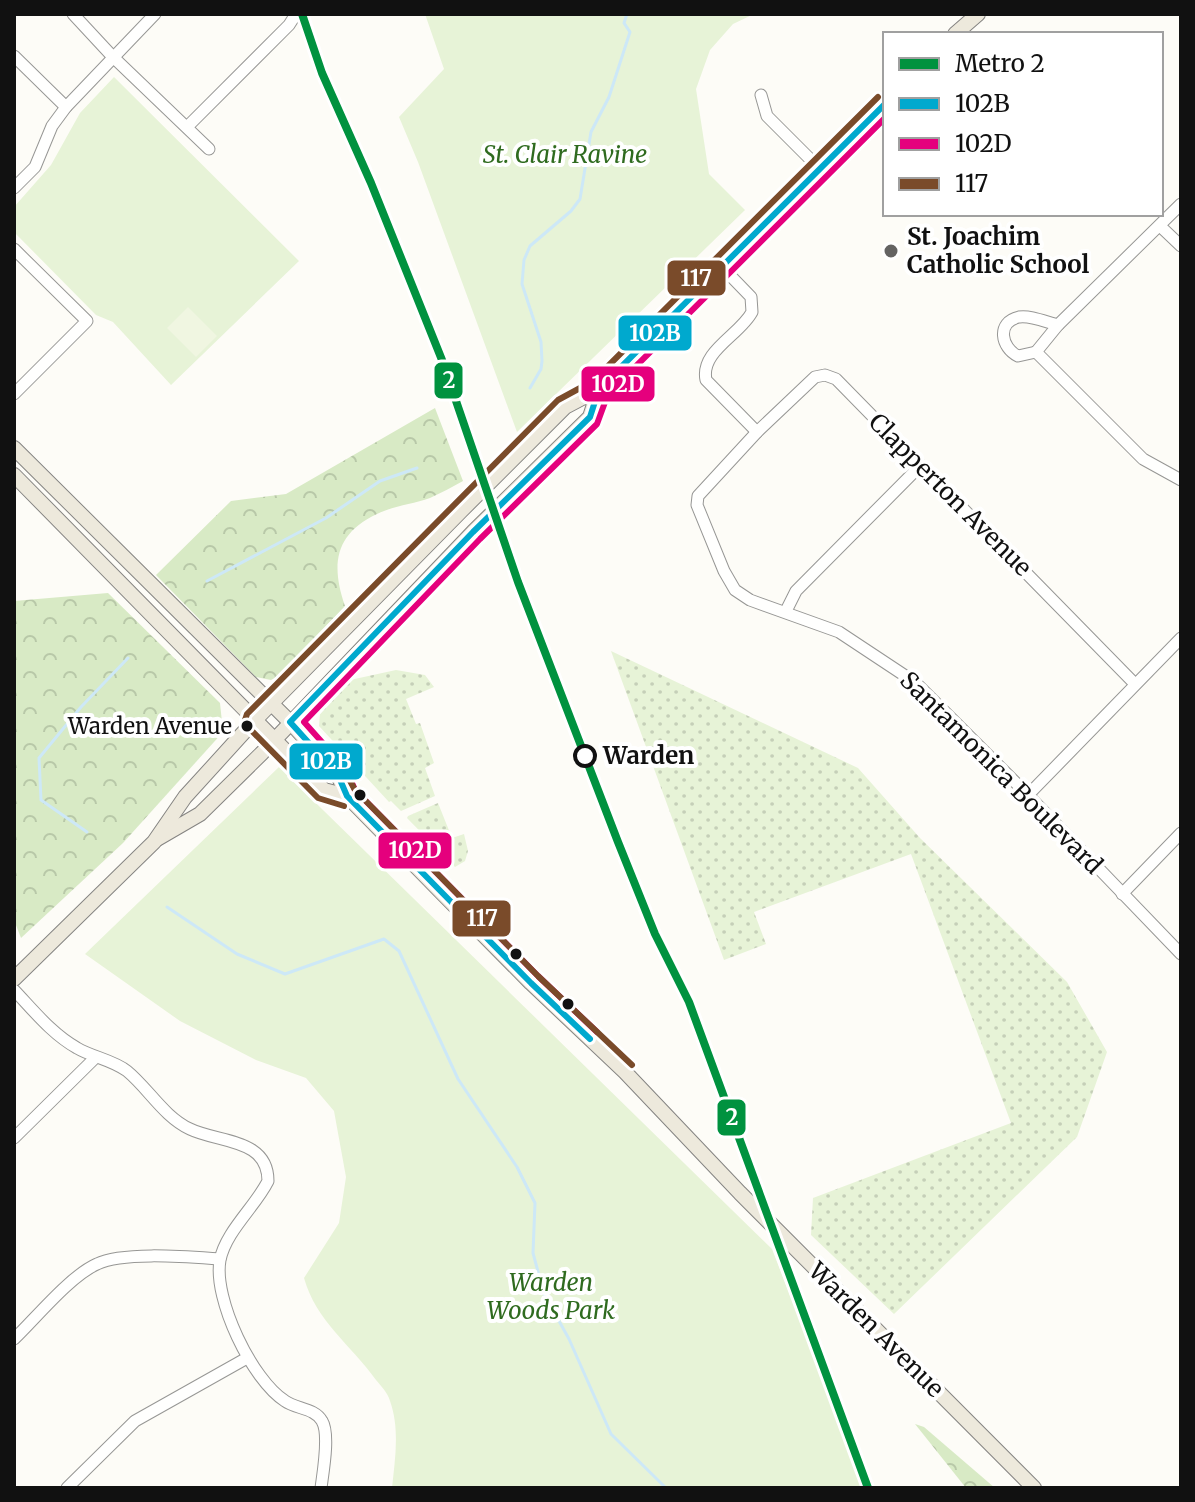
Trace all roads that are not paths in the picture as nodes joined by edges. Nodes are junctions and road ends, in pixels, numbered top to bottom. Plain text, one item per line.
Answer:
1 (73, 14) edge
2 (155, 14) edge
3 (978, 14) edge
4 (293, 19) edge
5 (957, 32) edge
6 (112, 56) junction
7 (16, 61) edge
8 (761, 95) dead end
9 (883, 106) edge
10 (66, 107) junction
11 (187, 127) junction
12 (209, 149) dead end
13 (820, 169) junction
14 (14, 188) edge
15 (1181, 204) edge
16 (1160, 226) junction
17 (1181, 246) edge
18 (14, 249) edge
19 (721, 266) junction
20 (1058, 325) junction
21 (1036, 352) junction
22 (599, 389) junction
23 (14, 394) edge
24 (757, 432) junction
25 (14, 448) edge
26 (920, 466) junction
27 (14, 475) edge
28 (1181, 480) edge
29 (786, 611) junction
30 (1181, 638) edge
31 (1135, 684) junction
32 (271, 704) junction
33 (255, 720) junction
34 (290, 722) junction
35 (274, 739) junction
36 (1028, 795) junction
37 (347, 796) junction
38 (1181, 833) edge
39 (154, 842) junction
40 (1122, 894) junction
41 (1181, 954) edge
42 (14, 979) edge
43 (14, 990) edge
44 (95, 1058) junction
45 (14, 1138) edge
46 (220, 1259) junction
47 (14, 1339) edge
48 (247, 1358) junction
49 (67, 1488) edge
50 (321, 1488) edge
51 (1034, 1488) edge

1 - 6 street
2 - 6 street
3 - 5 main road
4 - 11 street
6 - 10 street
6 - 11 street
7 - 10 street
8 - 13 street
9 - 13 main road
10 - 14 street
11 - 12 street
13 - 19 main road
15 - 16 street
16 - 17 street
16 - 20 street
18 - 23 street
19 - 22 main road
19 - 24 street
20 - 21 street
20 - 21 street
21 - 28 street
22 - 32 main road
22 - 34 main road
24 - 26 street, Clapperton Avenue
24 - 29 street, Santamonica Boulevard
25 - 32 main road, Warden Avenue
26 - 29 street
26 - 31 street, Clapperton Avenue
27 - 33 main road, Warden Avenue
29 - 36 street, Santamonica Boulevard
30 - 31 street
31 - 36 street
32 - 33 main road
32 - 34 main road, Warden Avenue
33 - 35 main road, Warden Avenue
33 - 39 main road
34 - 35 main road
34 - 37 main road, Warden Avenue
35 - 37 main road, Warden Avenue
35 - 39 main road
36 - 40 street, Santamonica Boulevard
37 - 51 main road, Warden Avenue
38 - 40 street
39 - 42 main road
40 - 41 street, Santamonica Boulevard
43 - 44 street
44 - 45 street
44 - 46 street
46 - 47 street
46 - 48 street
48 - 49 street
48 - 50 street

